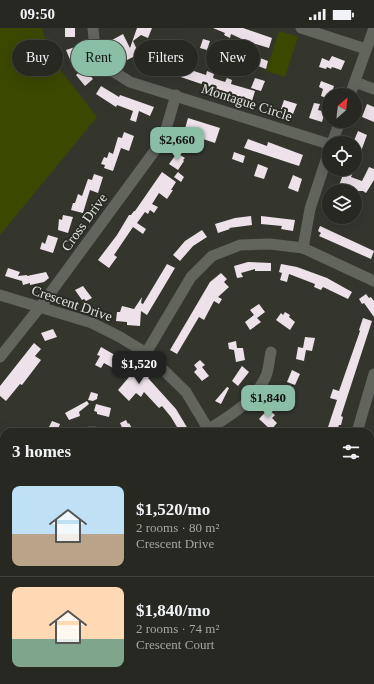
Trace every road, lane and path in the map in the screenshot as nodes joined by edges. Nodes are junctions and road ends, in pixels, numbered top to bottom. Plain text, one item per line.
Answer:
1 (93, 28) edge
2 (301, 28) edge
3 (374, 28) edge
4 (366, 49) junction
5 (355, 82) junction
6 (353, 88) edge
7 (374, 89) edge
8 (176, 95) junction
9 (322, 141) edge
10 (322, 172) edge
11 (303, 248) junction
12 (374, 281) edge
13 (0, 295) edge
14 (40, 307) junction
15 (271, 352) dead end
16 (146, 353) junction
17 (0, 357) edge
18 (374, 374) edge
19 (208, 428) edge
20 (214, 428) edge
21 (358, 428) edge

1 - 8 street, Montague Circle
2 - 4 street
3 - 4 street
4 - 5 street
5 - 6 street
5 - 7 street
8 - 9 street, Montague Circle
8 - 14 street, Cross Drive
10 - 11 street
11 - 12 street
11 - 16 street
13 - 14 street, Crescent Drive
14 - 16 street, Crescent Drive
14 - 17 street, Cross Drive
15 - 20 street
16 - 19 street, Crescent Drive
18 - 21 street

